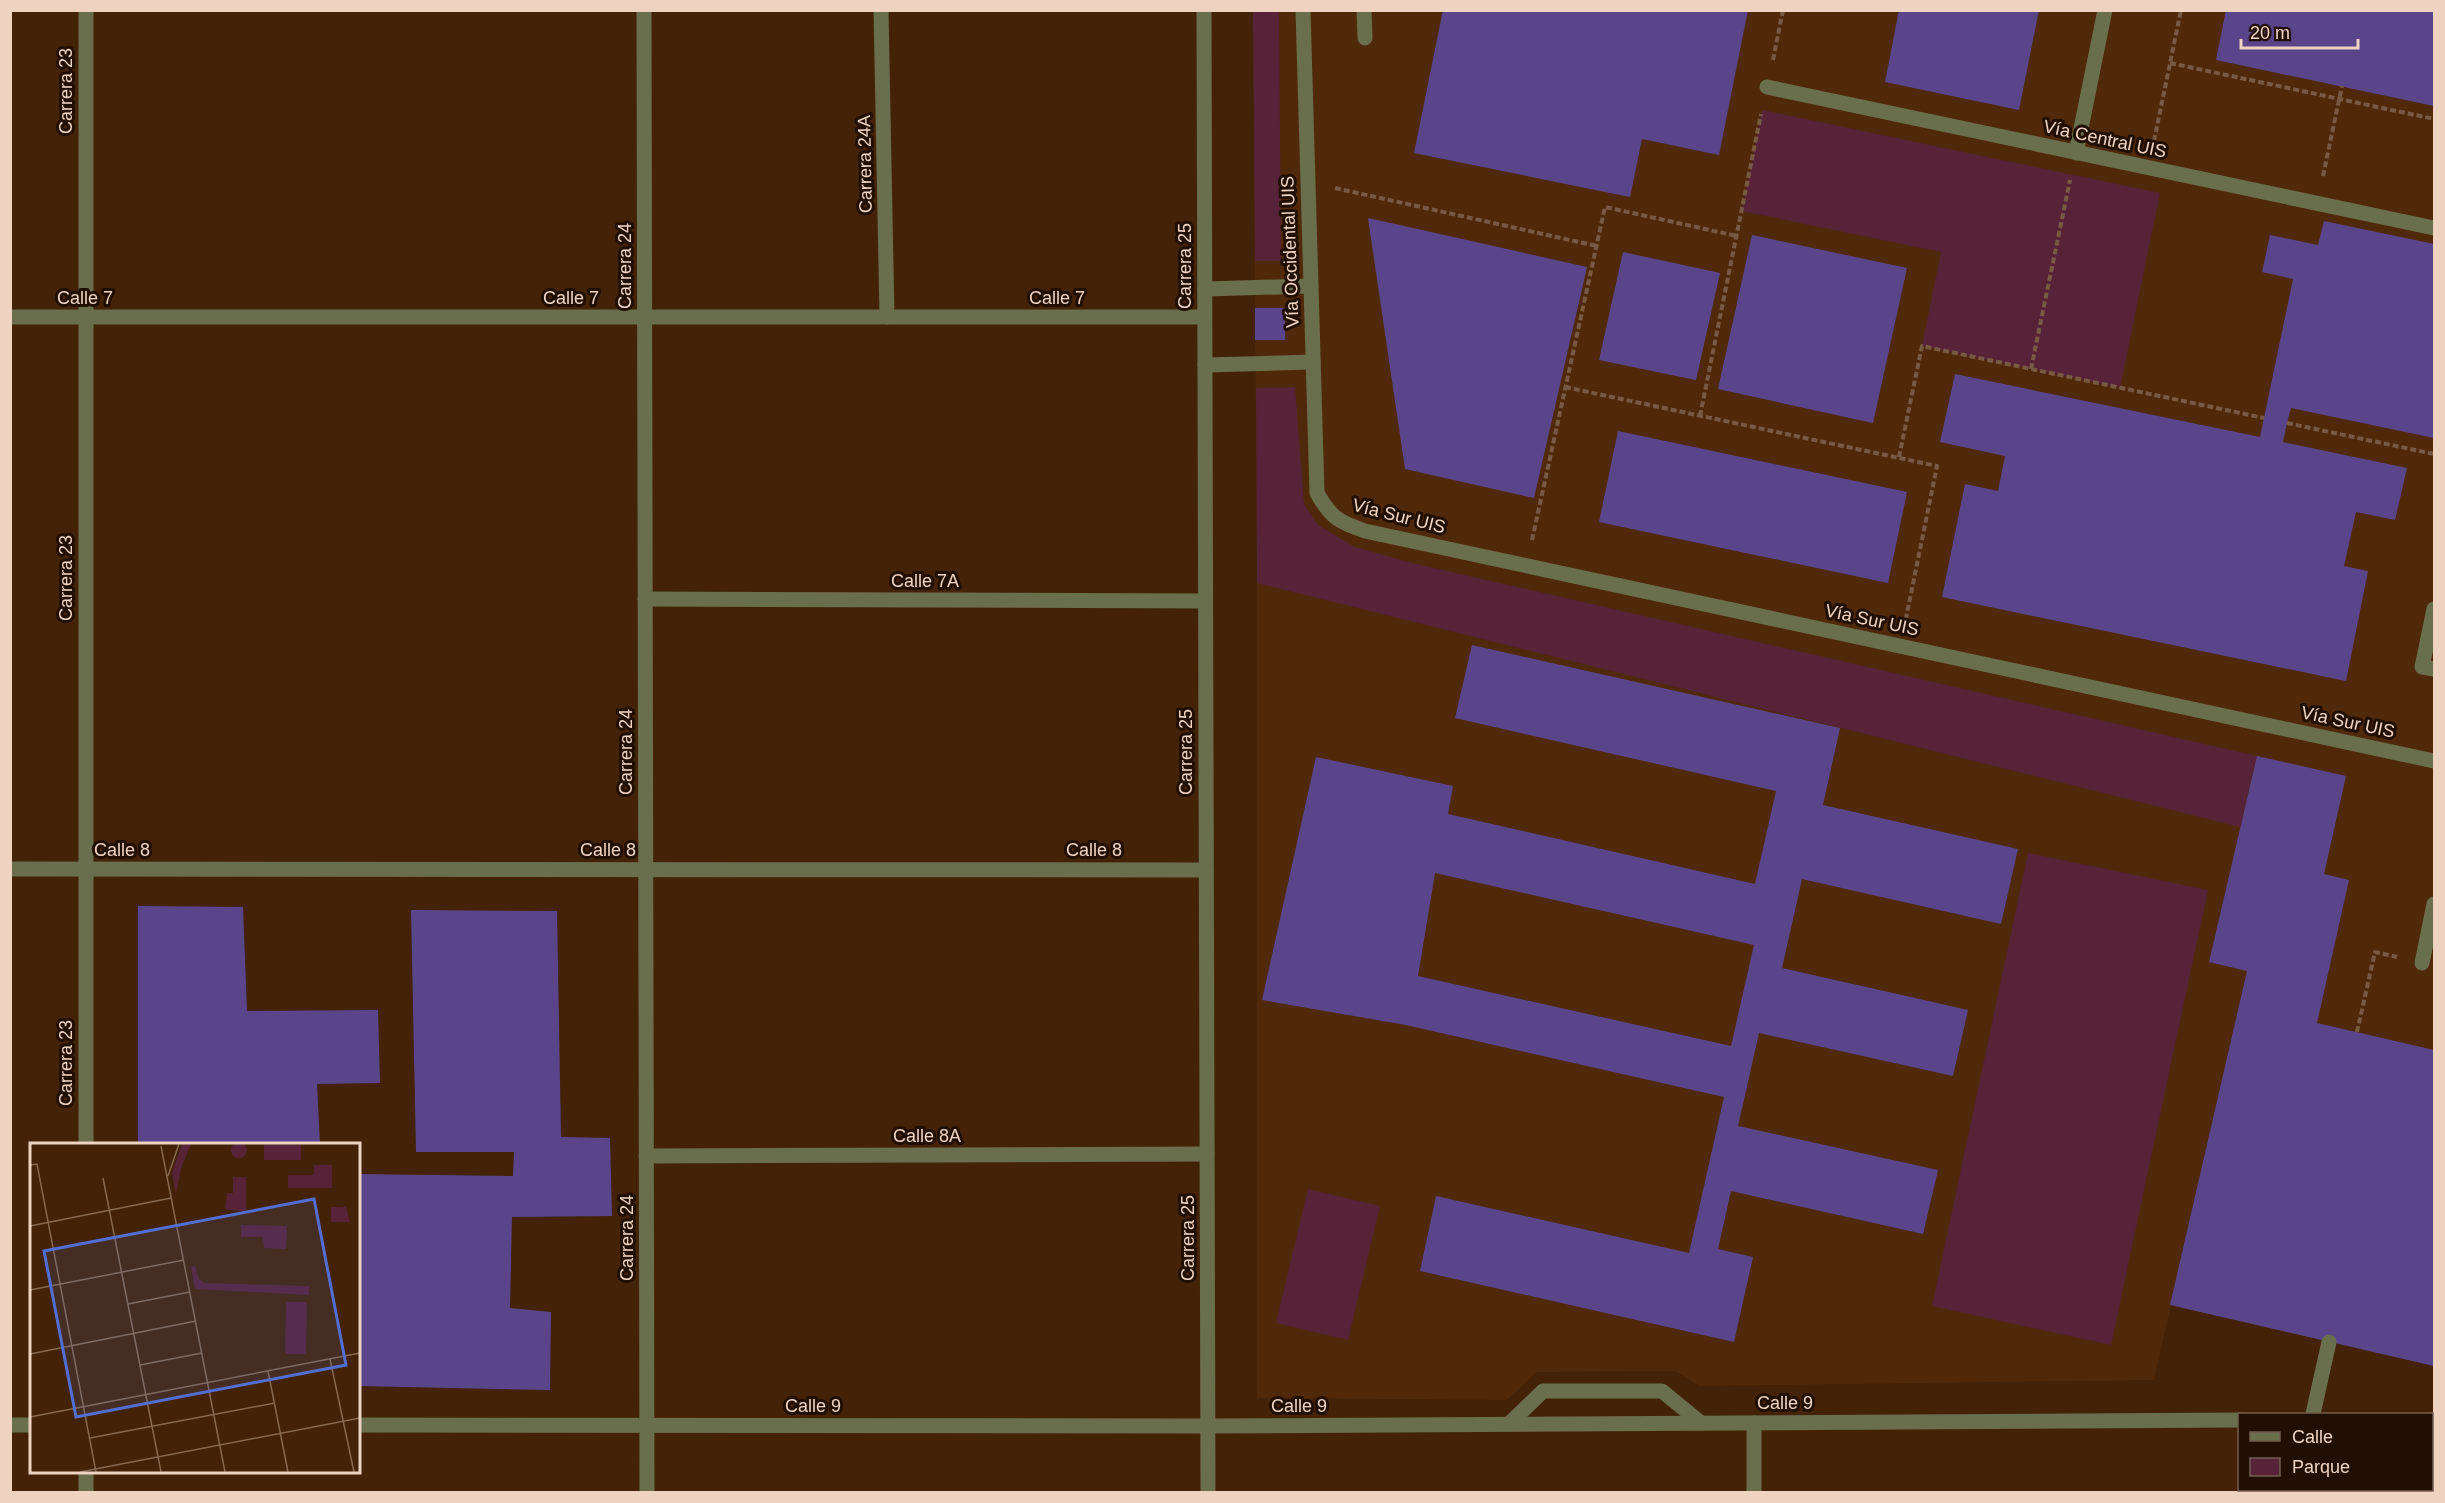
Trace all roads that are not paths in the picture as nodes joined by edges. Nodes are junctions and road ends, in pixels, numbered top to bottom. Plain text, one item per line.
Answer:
1 (86, 10) edge
2 (644, 10) edge
3 (881, 10) edge
4 (1204, 10) edge
5 (1303, 10) edge
6 (1364, 10) edge
7 (2105, 10) edge
8 (1365, 38) dead end
9 (1767, 87) road end
10 (2076, 153) junction
11 (2434, 228) edge
12 (1311, 286) junction
13 (1205, 289) junction
14 (10, 317) edge
15 (86, 317) junction
16 (645, 317) junction
17 (887, 317) junction
18 (1204, 317) junction
19 (1313, 362) junction
20 (1205, 365) junction
21 (1317, 493) joint
22 (645, 599) junction
23 (1205, 601) junction
24 (2434, 609) edge
25 (2434, 669) edge
26 (2434, 761) edge
27 (10, 869) edge
28 (86, 869) junction
29 (646, 869) junction
30 (1206, 870) junction
31 (2434, 904) edge
32 (2422, 963) road end
33 (86, 1143) edge
34 (1207, 1154) junction
35 (646, 1156) junction
36 (2329, 1341) dead end
37 (2313, 1413) edge
38 (2238, 1420) edge
39 (1701, 1423) junction
40 (1754, 1423) junction
41 (1509, 1424) junction
42 (10, 1425) edge
43 (30, 1425) edge
44 (360, 1425) edge
45 (646, 1425) junction
46 (1208, 1426) junction
47 (86, 1473) edge
48 (86, 1492) edge
49 (647, 1492) edge
50 (1208, 1492) edge
51 (1754, 1492) edge

1 - 15 street, Carrera 23
2 - 16 street, Carrera 24
3 - 17 street, Carrera 24A
4 - 13 street, Carrera 25
5 - 12 street, Vía Occidental UIS
6 - 8 street
7 - 10 street
9 - 10 street, Vía Central UIS
10 - 11 street, Vía Central UIS
12 - 13 street
12 - 19 street, Vía Occidental UIS
13 - 18 street, Carrera 25
14 - 15 street, Calle 7
15 - 16 street, Calle 7
15 - 28 street, Carrera 23
16 - 17 street, Calle 7
16 - 22 street, Carrera 24
17 - 18 street, Calle 7
18 - 20 street, Carrera 25
19 - 20 street
19 - 21 street, Vía Occidental UIS
20 - 23 street, Carrera 25
21 - 26 street, Vía Sur UIS
22 - 23 street, Calle 7A
22 - 29 street, Carrera 24
23 - 30 street, Carrera 25
24 - 25 street
27 - 28 street, Calle 8
28 - 29 street, Calle 8
28 - 33 street, Carrera 23
29 - 30 street, Calle 8
29 - 35 street, Carrera 24
30 - 34 street, Carrera 25
31 - 32 street
34 - 35 street, Calle 8A
34 - 46 street, Carrera 25
35 - 45 street, Carrera 24
36 - 37 street
38 - 40 street, Calle 9
39 - 40 street, Calle 9
39 - 41 street, Calle 9
39 - 41 street
40 - 51 street
41 - 46 street, Calle 9
42 - 43 street
44 - 45 street, Calle 9
45 - 46 street, Calle 9
45 - 49 street, Carrera 24
46 - 50 street, Carrera 25
47 - 48 street

